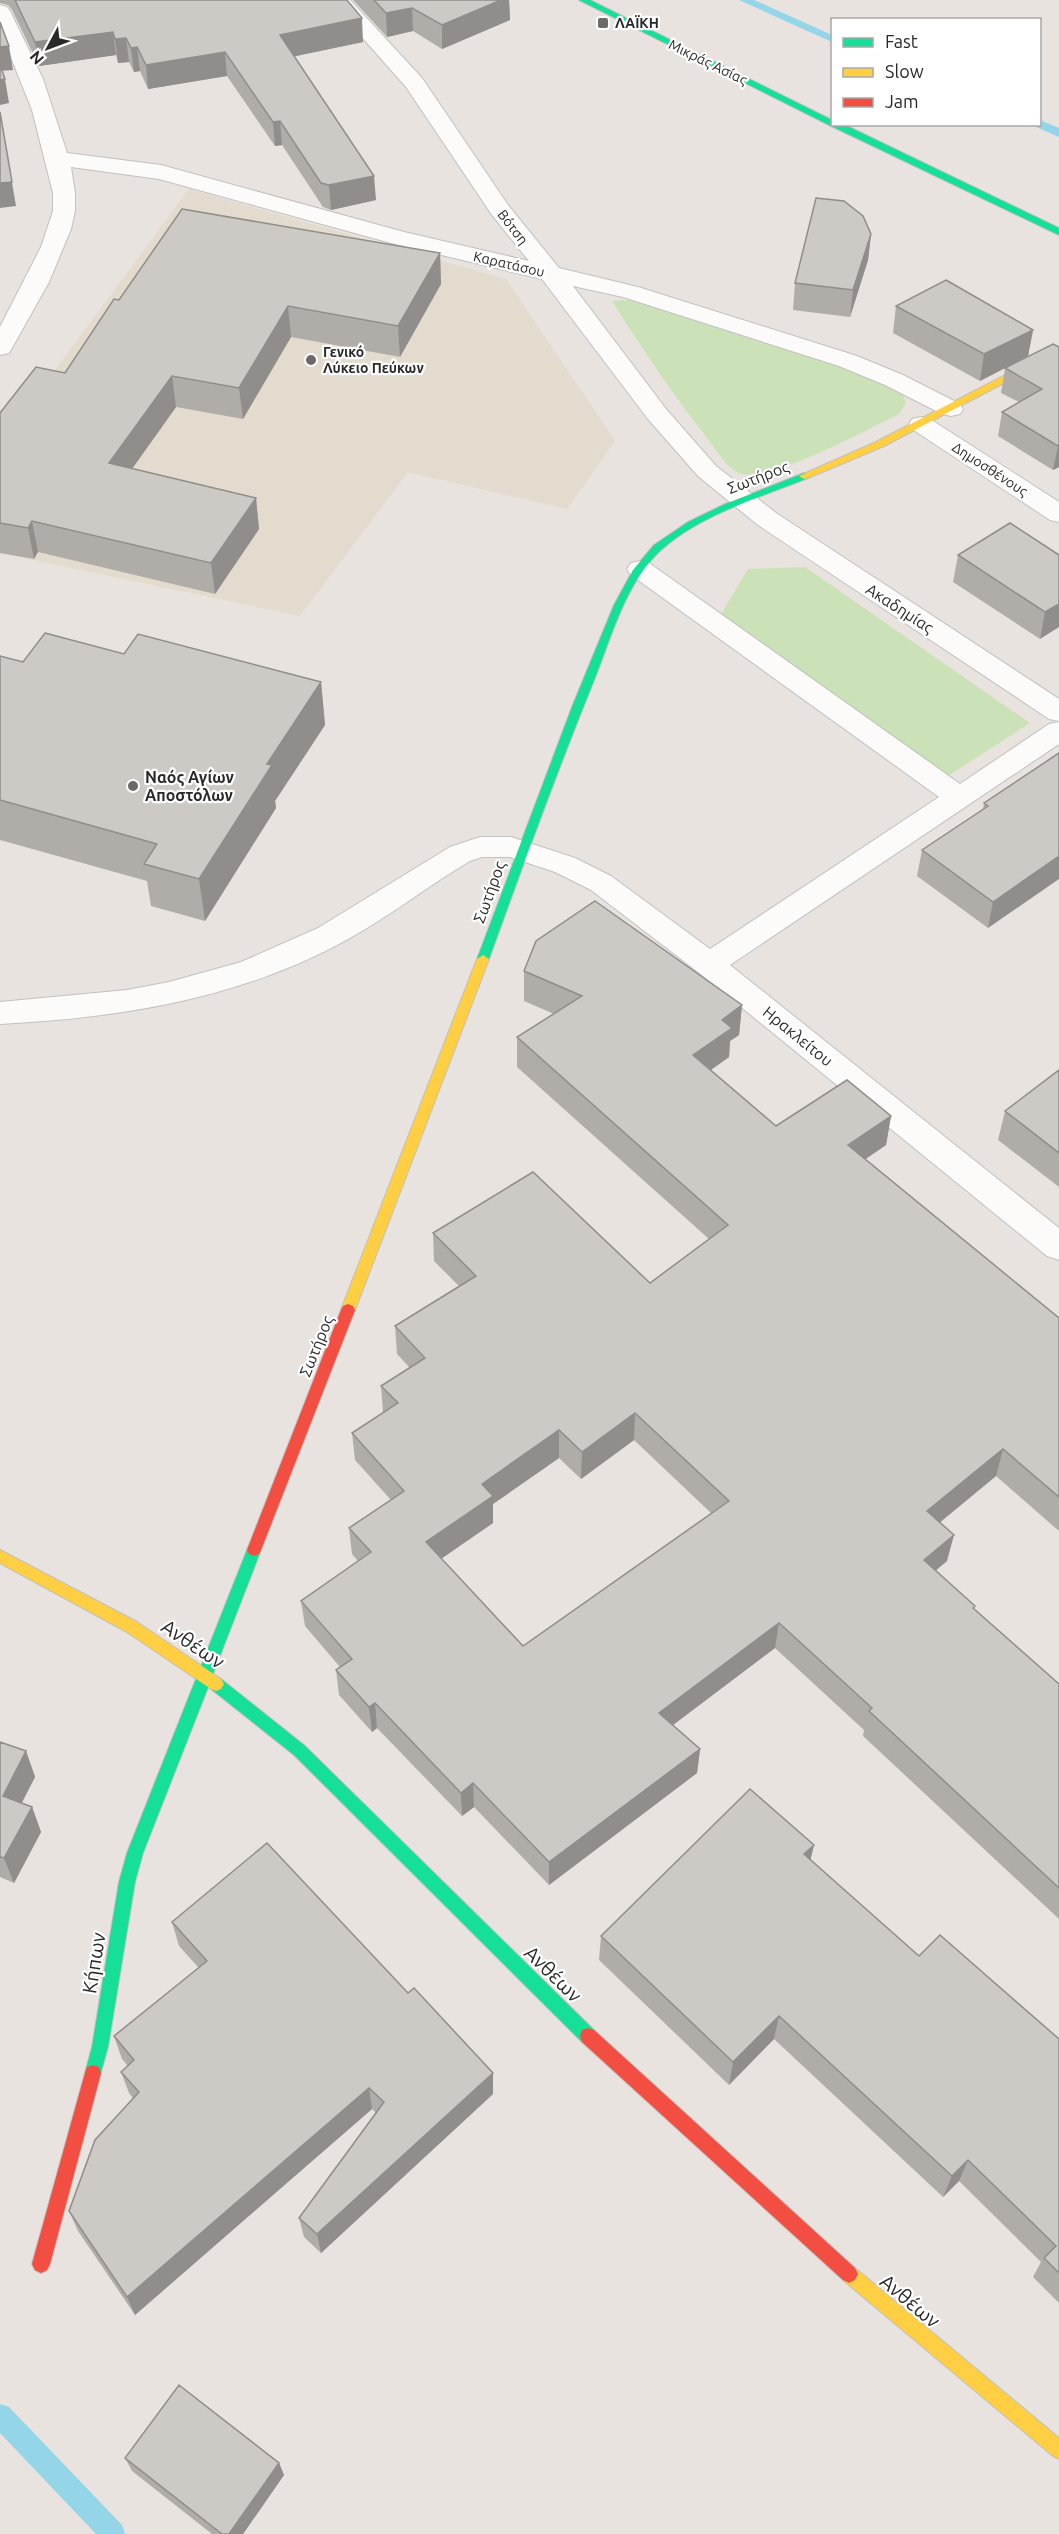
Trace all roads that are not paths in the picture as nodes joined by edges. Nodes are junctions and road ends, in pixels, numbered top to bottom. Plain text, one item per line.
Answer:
1 (339, 0) edge
2 (583, 0) edge
3 (0, 11) edge
4 (831, 123) edge
5 (838, 126) edge
6 (56, 158) junction
7 (1059, 232) edge
8 (552, 274) junction
9 (0, 348) edge
10 (1059, 350) edge
11 (951, 409) junction
12 (921, 424) junction
13 (743, 501) junction
14 (1059, 514) edge
15 (640, 569) junction
16 (1059, 712) edge
17 (1059, 731) edge
18 (960, 798) junction
19 (521, 850) junction
20 (709, 964) junction
21 (0, 1013) edge
22 (1059, 1247) edge
23 (0, 1556) edge
24 (204, 1674) junction
25 (41, 2264) dead end
26 (1059, 2450) edge

1 - 8 street, Βότση
2 - 4 street, Μικράς Ασίας
3 - 6 street
5 - 7 street, Μικράς Ασίας
6 - 8 street, Καρατάσου
6 - 9 street
8 - 11 street, Καρατάσου
8 - 13 street, Βότση
10 - 11 street, Σωτήρος
11 - 12 street, Σωτήρος
12 - 13 street, Σωτήρος
12 - 14 street, Δημοσθένους
13 - 15 street, Σωτήρος
13 - 16 street, Ακαδημίας
15 - 18 street
15 - 19 street, Σωτήρος
17 - 18 street
18 - 20 street
19 - 20 street, Ηρακλείτου
19 - 21 street, Ηρακλείτου
19 - 24 street, Σωτήρος
20 - 22 street, Ηρακλείτου
23 - 24 street, Ανθέων
24 - 25 street, Κήπων
24 - 26 street, Ανθέων

